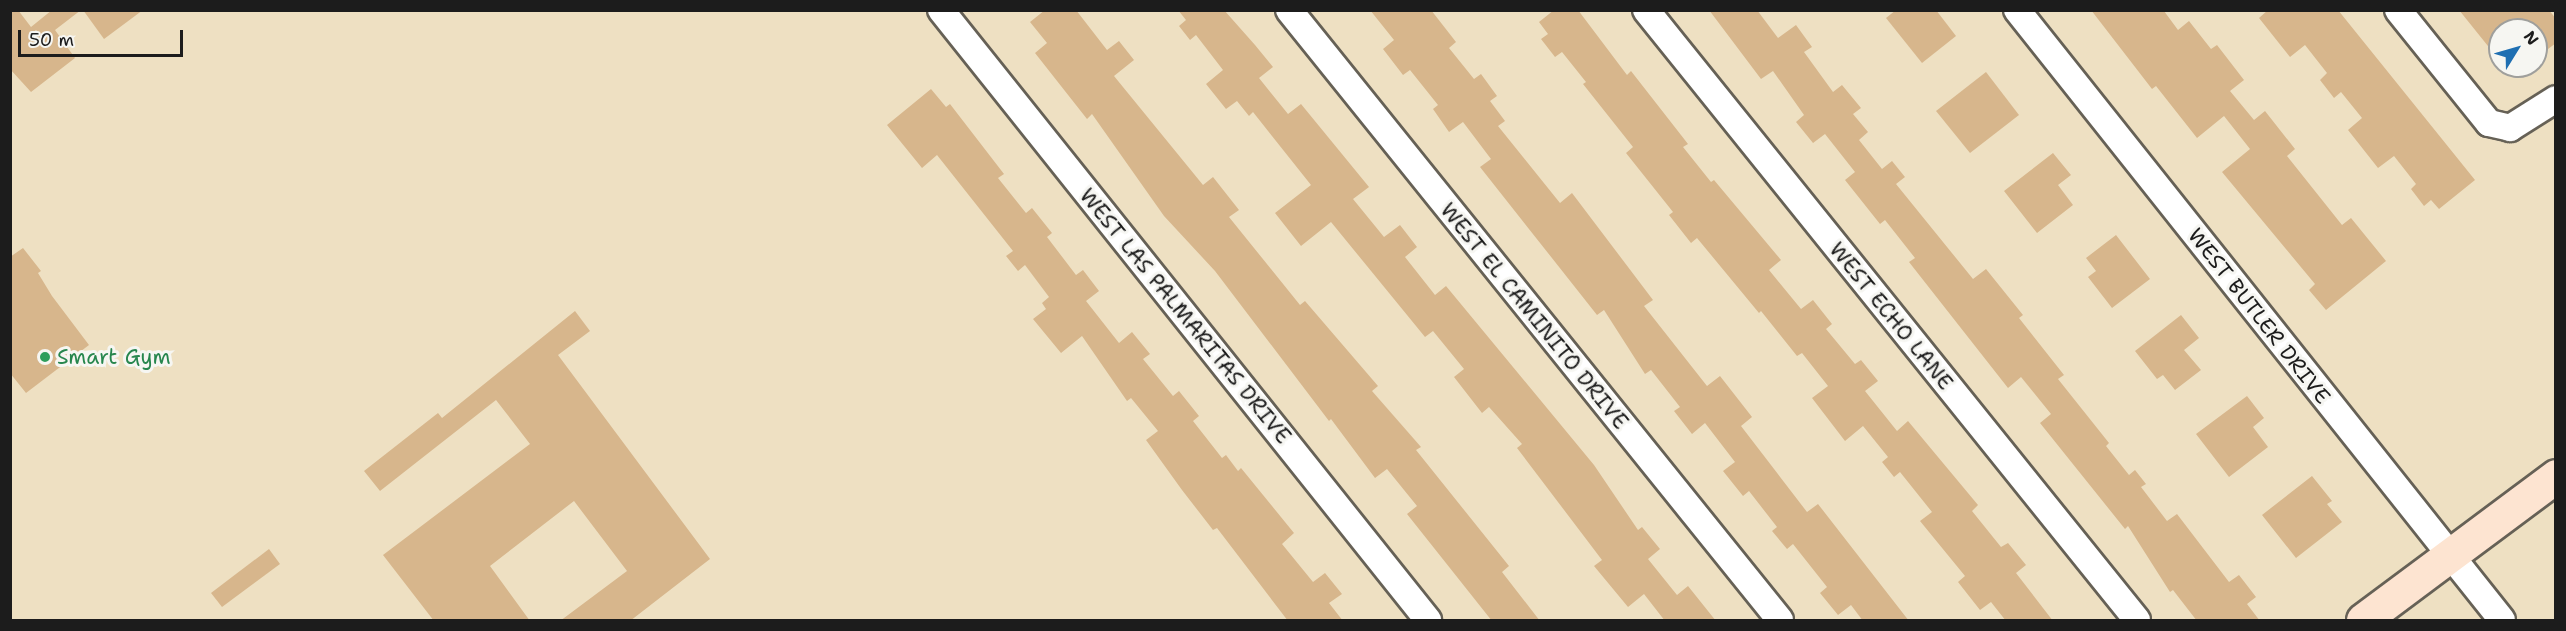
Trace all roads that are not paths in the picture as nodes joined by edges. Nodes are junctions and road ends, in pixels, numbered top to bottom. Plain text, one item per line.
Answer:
1 (1289, 10) edge
2 (1646, 10) edge
3 (2017, 10) edge
4 (2398, 10) edge
5 (948, 13) edge
6 (2556, 99) edge
7 (2556, 476) edge
8 (2452, 555) junction
9 (1428, 621) edge
10 (1780, 621) edge
11 (2137, 621) edge
12 (2363, 621) edge
13 (2502, 621) edge

1 - 10 street, WEST EL CAMINITO DRIVE
2 - 11 street, WEST ECHO LANE
3 - 8 street, WEST BUTLER DRIVE
4 - 6 street
5 - 9 street, WEST LAS PALMARITAS DRIVE
7 - 8 street
8 - 12 street
8 - 13 street, WEST BUTLER DRIVE

